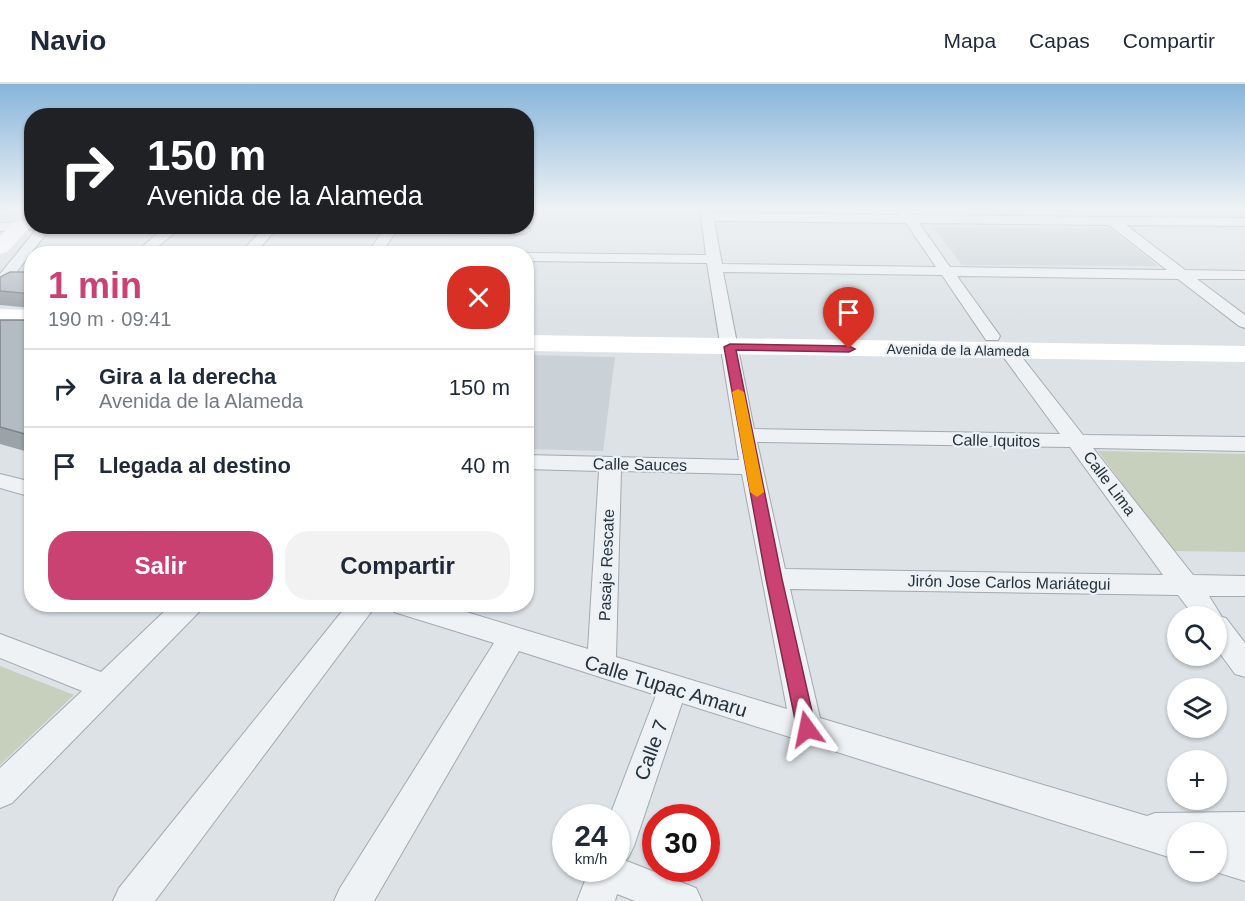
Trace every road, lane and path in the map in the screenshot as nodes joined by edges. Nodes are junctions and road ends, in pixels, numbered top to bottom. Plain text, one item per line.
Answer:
1 (712, 247) edge
2 (929, 247) edge
3 (1147, 247) edge
4 (24, 254) edge
5 (534, 257) edge
6 (715, 263) junction
7 (946, 271) junction
8 (1181, 274) junction
9 (1245, 275) edge
10 (0, 284) edge
11 (0, 316) edge
12 (24, 317) edge
13 (1245, 322) edge
14 (534, 328) edge
15 (0, 330) edge
16 (24, 330) edge
17 (1245, 339) edge
18 (728, 340) junction
19 (534, 343) edge
20 (1000, 343) junction
21 (1245, 354) edge
22 (746, 435) junction
23 (1078, 441) junction
24 (1245, 444) edge
25 (534, 462) edge
26 (610, 464) junction
27 (753, 467) junction
28 (0, 481) edge
29 (24, 488) edge
30 (774, 579) junction
31 (1186, 585) junction
32 (1245, 586) edge
33 (1202, 606) edge
34 (182, 612) edge
35 (358, 612) edge
36 (457, 613) edge
37 (512, 638) junction
38 (1227, 641) edge
39 (0, 646) edge
40 (1245, 665) edge
41 (601, 666) junction
42 (106, 687) junction
43 (673, 688) junction
44 (807, 729) junction
45 (0, 791) edge
46 (630, 808) edge
47 (1245, 829) edge
48 (1136, 830) junction
49 (1167, 840) edge
50 (1227, 857) edge
51 (1245, 863) edge
52 (630, 881) edge
53 (132, 901) edge
54 (353, 901) edge
55 (683, 901) edge

1 - 6 street
2 - 7 street, Calle Lima
3 - 8 street
4 - 10 street
5 - 6 street
6 - 7 street
6 - 18 street
7 - 8 street
7 - 20 street, Calle Lima
8 - 9 street
8 - 13 street
11 - 12 street
14 - 18 street, Avenida de la Alameda
15 - 16 street
17 - 20 street, Avenida de la Alameda
18 - 19 street, Avenida de la Alameda
18 - 20 street, Avenida de la Alameda
18 - 22 street
20 - 21 street, Avenida de la Alameda
20 - 23 street, Calle Lima
22 - 23 street, Calle Iquitos
22 - 27 street
23 - 24 street, Calle Iquitos
23 - 31 street, Calle Lima
25 - 26 street, Calle Sauces
26 - 27 street, Calle Sauces
26 - 41 street, Pasaje Rescate
27 - 30 street
28 - 29 street
30 - 31 street, Jirón Jose Carlos Mariátegui
30 - 44 street
31 - 32 street, Jirón Jose Carlos Mariátegui
31 - 33 street, Calle Lima
34 - 42 street
35 - 53 street
36 - 37 street, Calle Tupac Amaru
37 - 41 street, Calle Tupac Amaru
37 - 54 street
38 - 40 street
39 - 42 street
41 - 43 street, Calle Tupac Amaru
42 - 45 street
43 - 44 street, Calle Tupac Amaru
43 - 46 street, Calle 7
44 - 48 street, Calle Tupac Amaru
47 - 48 street, Calle Tupac Amaru
48 - 49 street, Calle Tupac Amaru
50 - 51 street
52 - 55 street

